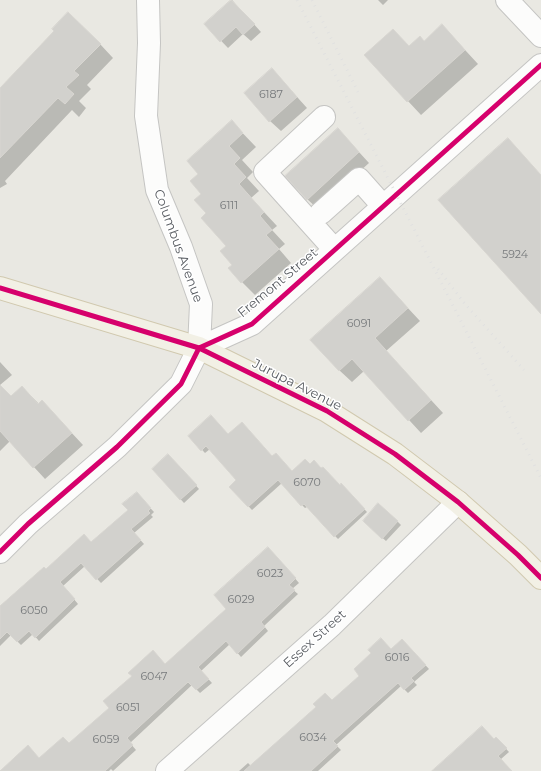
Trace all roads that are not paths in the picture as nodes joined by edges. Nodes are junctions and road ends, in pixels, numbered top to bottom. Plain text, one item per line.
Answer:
1 (148, 0) edge
2 (507, 0) edge
3 (541, 36) edge
4 (541, 65) edge
5 (324, 117) dead end
6 (383, 206) junction
7 (321, 213) dead end
8 (334, 249) junction
9 (0, 288) edge
10 (200, 348) junction
11 (458, 502) junction
12 (0, 552) edge
13 (541, 578) edge
14 (167, 771) edge

1 - 10 street, Columbus Avenue
2 - 3 street
4 - 6 street, Fremont Street
5 - 8 street
6 - 7 street
6 - 8 street, Fremont Street
8 - 10 street, Fremont Street
9 - 10 main road, Jurupa Avenue
10 - 11 main road, Jurupa Avenue
10 - 12 street
11 - 13 main road, Jurupa Avenue
11 - 14 street, Essex Street

